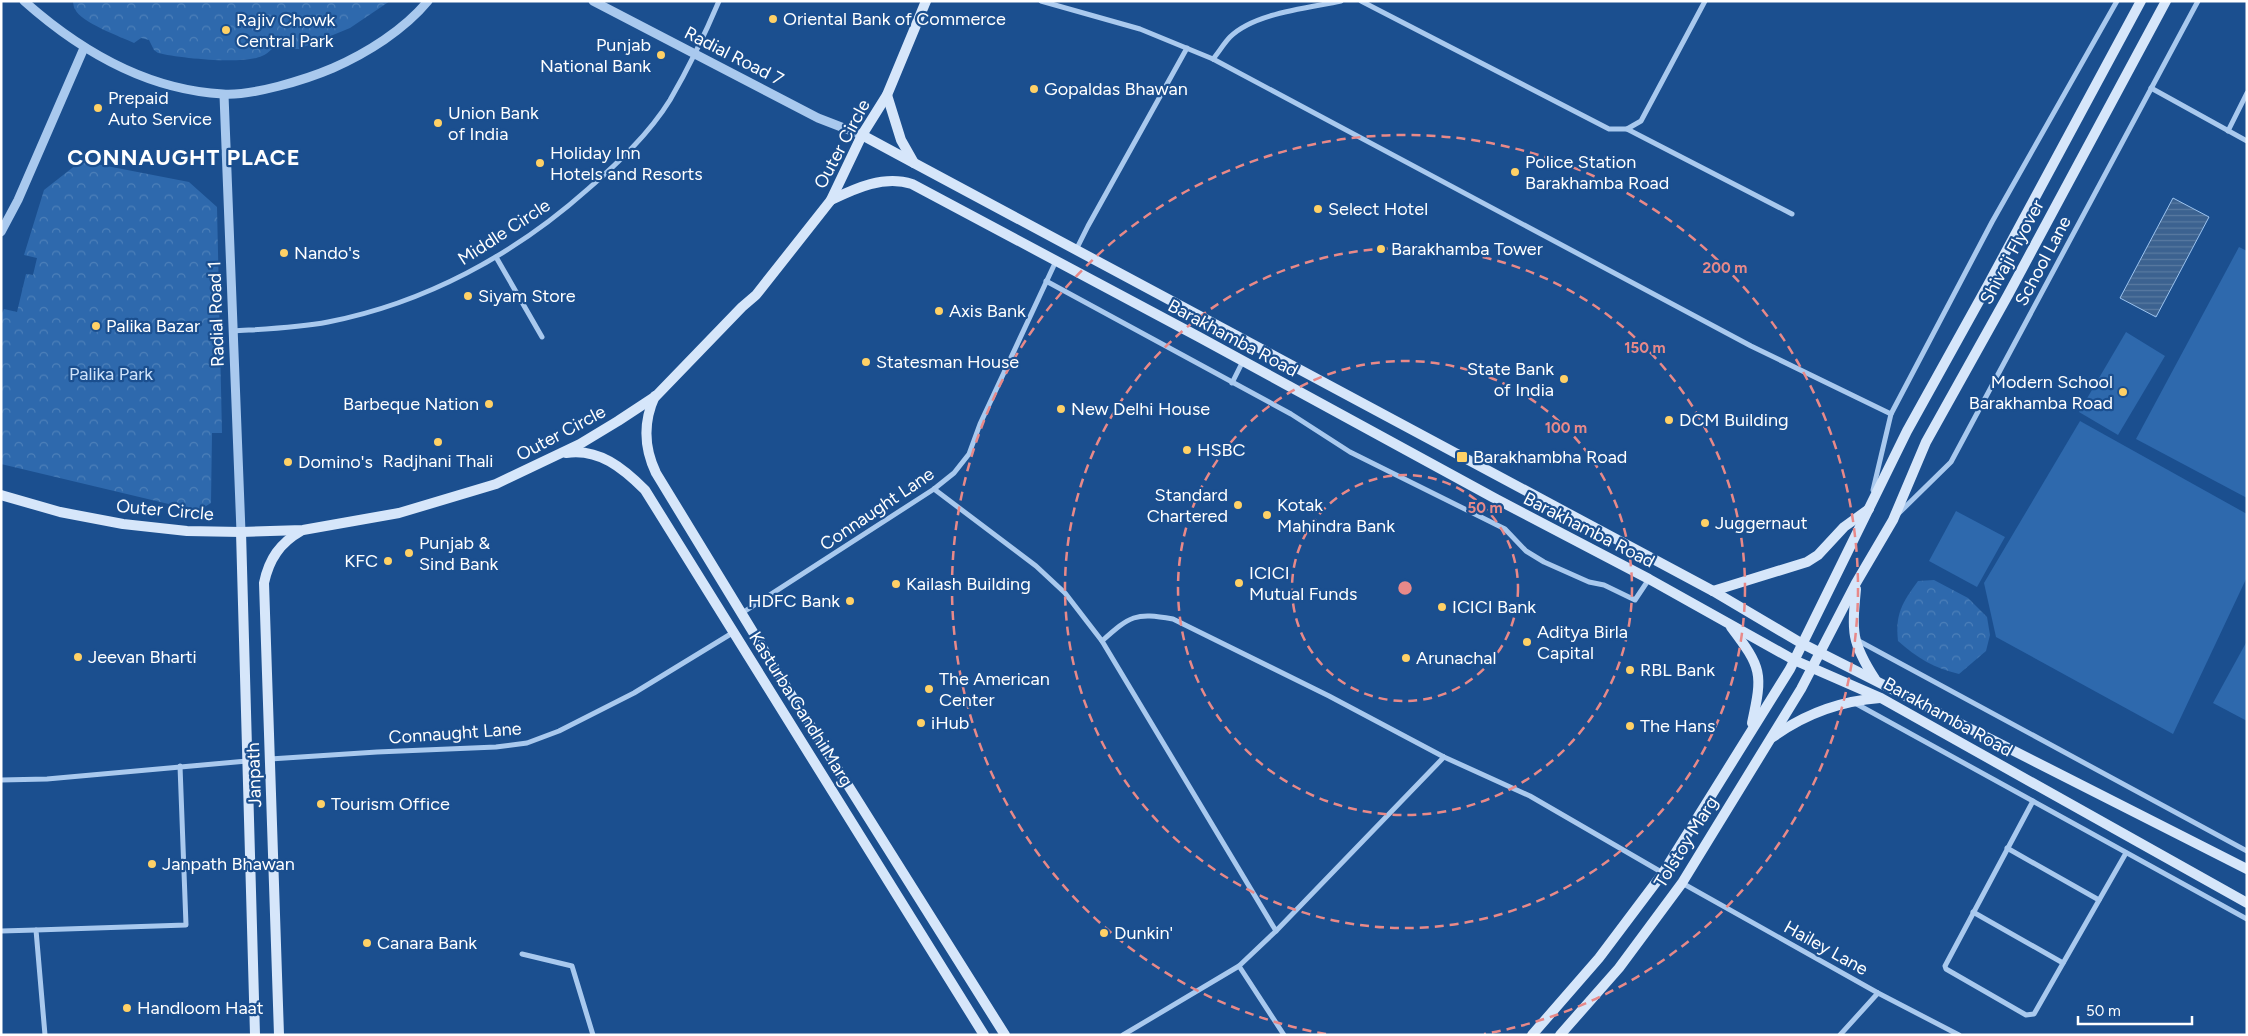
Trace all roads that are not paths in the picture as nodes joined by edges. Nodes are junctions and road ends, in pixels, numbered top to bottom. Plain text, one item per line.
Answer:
1 (24, 1) edge
2 (428, 1) edge
3 (593, 1) edge
4 (719, 1) edge
5 (926, 1) edge
6 (1041, 1) edge
7 (1341, 1) edge
8 (1361, 1) edge
9 (1705, 1) edge
10 (2117, 1) edge
11 (2141, 1) edge
12 (2166, 1) edge
13 (2198, 1) edge
14 (84, 48) junction
15 (1187, 48) junction
16 (694, 54) junction
17 (1213, 59) junction
18 (2151, 88) junction
19 (2247, 93) edge
20 (224, 95) junction
21 (887, 95) junction
22 (1627, 129) junction
23 (2228, 131) junction
24 (862, 135) junction
25 (2247, 141) edge
26 (914, 163) junction
27 (831, 200) junction
28 (1792, 214) dead end
29 (1, 232) edge
30 (1076, 250) junction
31 (496, 257) junction
32 (1056, 261) junction
33 (1046, 281) junction
34 (234, 331) junction
35 (542, 337) dead end
36 (1243, 361) junction
37 (1232, 383) junction
38 (656, 396) junction
39 (1891, 414) junction
40 (553, 457) junction
41 (934, 490) junction
42 (1, 495) edge
43 (1869, 508) junction
44 (1893, 520) junction
45 (303, 530) junction
46 (241, 532) junction
47 (1649, 579) junction
48 (1856, 583) junction
49 (1714, 590) junction
50 (742, 614) junction
51 (1728, 623) junction
52 (734, 632) junction
53 (1855, 638) junction
54 (1102, 641) junction
55 (1801, 643) junction
56 (1820, 652) junction
57 (1794, 660) junction
58 (1813, 668) junction
59 (1876, 680) junction
60 (1881, 698) junction
61 (1851, 701) junction
62 (1750, 732) junction
63 (1769, 741) junction
64 (1444, 757) junction
65 (270, 759) junction
66 (247, 761) junction
67 (180, 766) junction
68 (1, 780) edge
69 (2032, 801) junction
70 (2007, 848) junction
71 (2247, 851) edge
72 (2126, 852) junction
73 (2247, 869) edge
74 (1663, 873) junction
75 (1682, 883) junction
76 (2099, 900) junction
77 (2247, 902) edge
78 (1973, 912) junction
79 (2247, 919) edge
80 (36, 930) junction
81 (1, 931) edge
82 (1276, 932) junction
83 (522, 954) dead end
84 (2063, 963) junction
85 (1239, 966) junction
86 (1878, 993) junction
87 (45, 1035) edge
88 (255, 1035) edge
89 (278, 1035) edge
90 (593, 1035) edge
91 (984, 1035) edge
92 (1006, 1035) edge
93 (1122, 1035) edge
94 (1284, 1035) edge
95 (1532, 1035) edge
96 (1560, 1035) edge
97 (1840, 1035) edge
98 (1959, 1035) edge

1 - 14 street
2 - 20 street
3 - 16 street, Radial Road 7
4 - 16 street, Middle Circle
5 - 21 main road, Outer Circle
6 - 15 street
7 - 17 street
8 - 22 street
9 - 22 street
10 - 39 street
11 - 43 main road, Shivaji Flyover
12 - 44 main road, Shivaji Flyover
13 - 18 street, School Lane
14 - 20 street
14 - 29 street
15 - 17 street
15 - 30 street
16 - 24 street, Radial Road 7
16 - 31 street, Middle Circle
17 - 39 street
18 - 23 street
18 - 44 street, School Lane
19 - 23 street
20 - 34 street, Radial Road 1
21 - 24 main road, Outer Circle
21 - 26 main road
22 - 28 street
23 - 25 street
24 - 26 main road, Barakhamba Road
24 - 27 main road, Outer Circle
26 - 30 main road, Barakhamba Road
27 - 32 main road, Barakhamba Road
27 - 38 main road, Outer Circle
30 - 49 main road, Barakhamba Road
31 - 34 street, Middle Circle
31 - 35 street
32 - 33 street, Connaught Lane
32 - 36 main road, Barakhamba Road
33 - 37 street
33 - 41 street, Connaught Lane
34 - 46 street, Radial Road 1
36 - 37 street
36 - 47 main road, Barakhamba Road
37 - 47 street
38 - 40 main road, Outer Circle
38 - 50 main road, Kasturba Gandhi Marg
39 - 43 street
40 - 45 main road, Outer Circle
40 - 52 main road, Kasturba Gandhi Marg
41 - 50 street, Connaught Lane
41 - 54 street
42 - 46 main road, Outer Circle
43 - 49 main road
43 - 55 main road, Shivaji Flyover
44 - 48 main road, Shivaji Flyover
45 - 46 main road, Outer Circle
45 - 65 main road, Janpath
46 - 66 main road, Janpath
47 - 51 main road, Barakhamba Road
48 - 53 main road
48 - 56 main road, Tolstoy Marg
49 - 55 main road, Barakhamba Road
50 - 92 main road, Kasturba Gandhi Marg
51 - 57 main road, Barakhamba Road
51 - 62 main road
52 - 65 street, Connaught Lane
52 - 91 main road, Kasturba Gandhi Marg
53 - 59 main road
53 - 71 street
54 - 64 street
54 - 82 street
55 - 56 main road, Barakhamba Road
55 - 57 main road, Tolstoy Marg
56 - 58 main road, Tolstoy Marg
56 - 59 main road, Barakhamba Road
57 - 58 main road, Barakhamba Road
57 - 62 main road, Tolstoy Marg
58 - 60 main road, Barakhamba Road
58 - 63 main road, Tolstoy Marg
59 - 73 main road, Barakhamba Road
60 - 61 main road
60 - 77 main road, Barakhamba Road
61 - 63 main road
61 - 69 street
62 - 74 main road, Tolstoy Marg
63 - 75 main road, Tolstoy Marg
64 - 74 street
64 - 82 street
65 - 89 main road, Janpath
66 - 67 street
66 - 88 main road, Janpath
67 - 68 street
67 - 80 street
69 - 70 street
69 - 72 street
70 - 76 street
70 - 78 street
72 - 76 street
72 - 79 street
74 - 95 main road, Tolstoy Marg
75 - 86 street, Hailey Lane
75 - 96 main road, Tolstoy Marg
76 - 84 street
78 - 84 street
78 - 84 street
80 - 81 street
80 - 87 street
82 - 85 street
83 - 90 street
85 - 93 street
85 - 94 street
86 - 97 street
86 - 98 street, Hailey Lane

